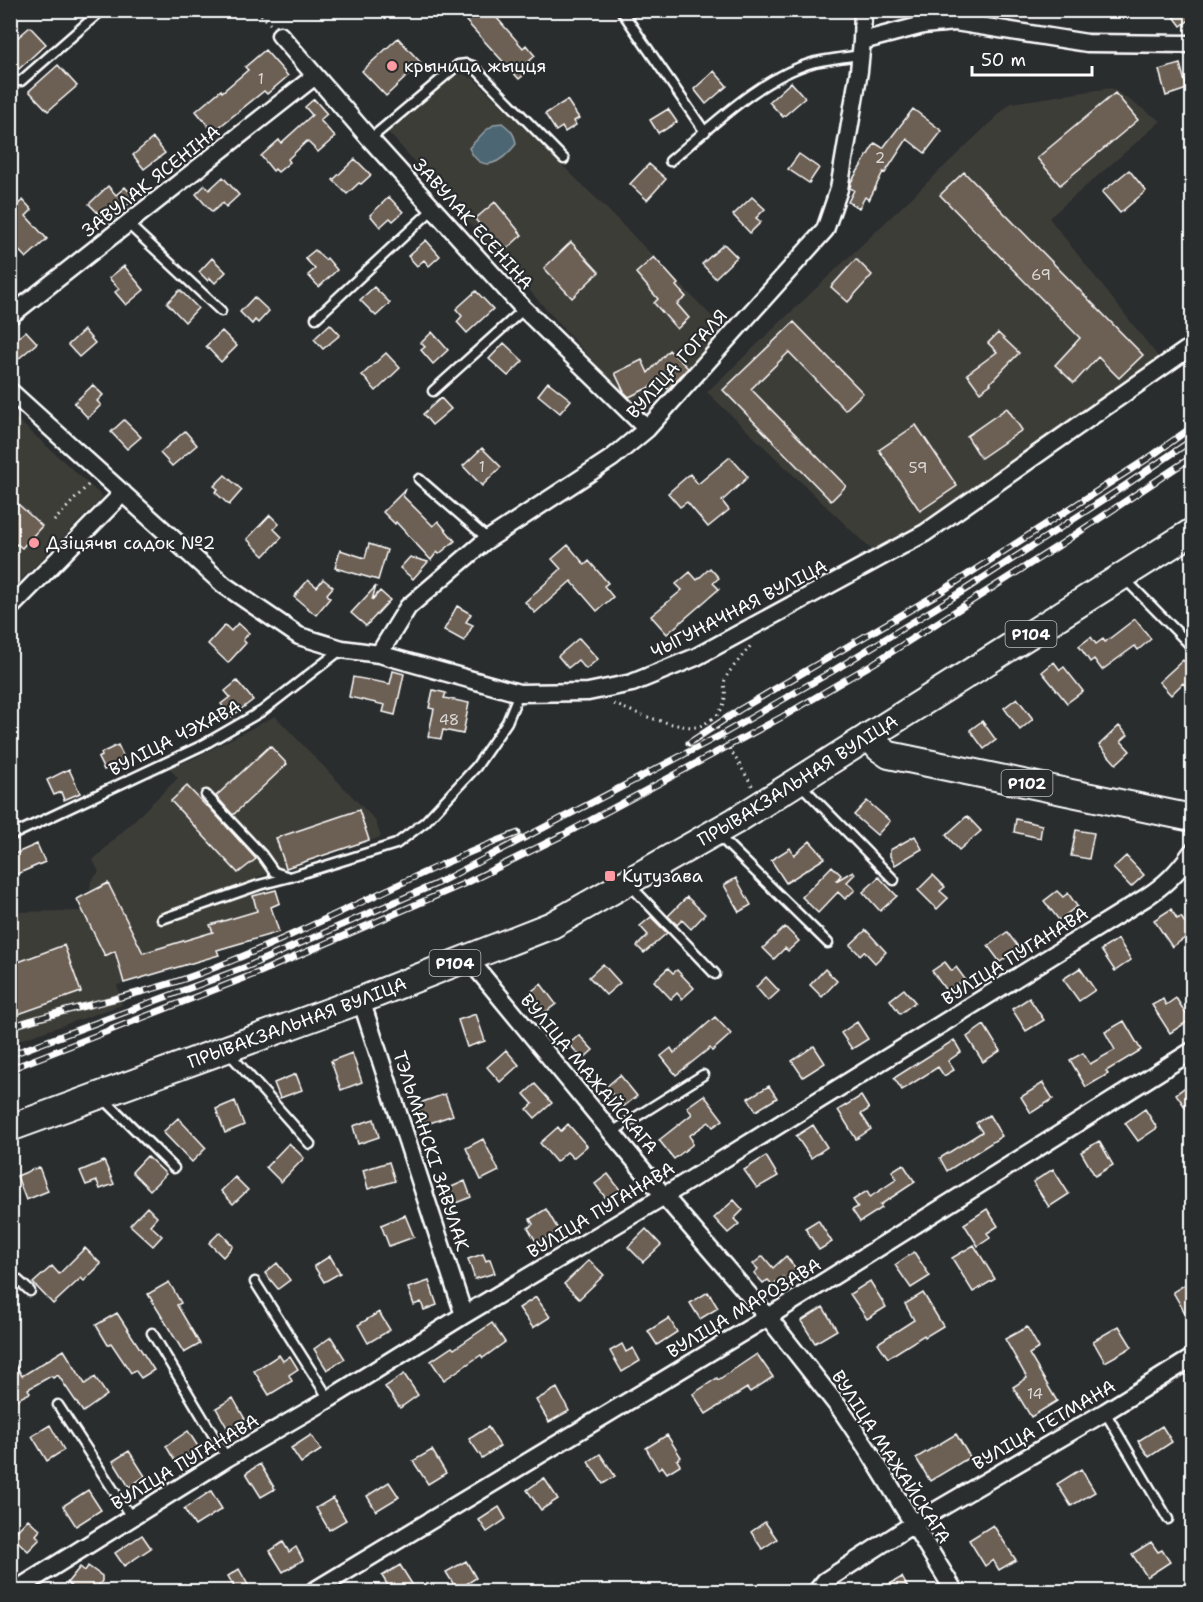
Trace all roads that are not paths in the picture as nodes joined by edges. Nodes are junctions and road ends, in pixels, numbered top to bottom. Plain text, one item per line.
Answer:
1 (102, 10) edge
2 (621, 10) edge
3 (863, 10) edge
4 (280, 35) dead end
5 (1192, 44) edge
6 (862, 48) junction
7 (315, 76) junction
8 (10, 81) edge
9 (705, 132) junction
10 (370, 139) junction
11 (564, 159) dead end
12 (670, 161) dead end
13 (433, 209) junction
14 (128, 224) junction
15 (524, 309) junction
16 (221, 311) dead end
17 (10, 316) edge
18 (316, 318) dead end
19 (1192, 346) edge
20 (10, 391) edge
21 (433, 391) dead end
22 (647, 429) junction
23 (419, 479) dead end
24 (123, 493) junction
25 (1192, 532) edge
26 (488, 539) junction
27 (1123, 577) junction
28 (10, 608) edge
29 (1192, 647) edge
30 (342, 649) junction
31 (379, 654) junction
32 (519, 693) junction
33 (870, 736) junction
34 (798, 781) junction
35 (206, 795) dead end
36 (1192, 818) edge
37 (716, 832) junction
38 (10, 836) edge
39 (1192, 852) edge
40 (290, 877) junction
41 (894, 880) dead end
42 (628, 883) junction
43 (162, 918) dead end
44 (828, 944) dead end
45 (468, 958) junction
46 (715, 974) dead end
47 (361, 1000) junction
48 (226, 1049) junction
49 (1192, 1051) edge
50 (703, 1075) dead end
51 (99, 1094) junction
52 (10, 1128) edge
53 (612, 1132) junction
54 (310, 1144) dead end
55 (174, 1168) dead end
56 (664, 1196) junction
57 (10, 1273) edge
58 (255, 1282) dead end
59 (30, 1291) dead end
60 (464, 1315) junction
61 (768, 1317) junction
62 (152, 1333) dead end
63 (1192, 1358) edge
64 (329, 1399) junction
65 (58, 1405) dead end
66 (1105, 1412) junction
67 (227, 1458) junction
68 (131, 1517) junction
69 (1168, 1519) dead end
70 (913, 1524) junction
71 (18, 1587) edge
72 (312, 1592) edge
73 (816, 1592) edge
74 (955, 1592) edge

1 - 8 lane
2 - 9 lane
3 - 6 street, ВУЛІЦА ГОГАЛЯ
4 - 7 street, ЗАВУЛАК ЕСЕНІНА
5 - 6 street
6 - 9 lane
6 - 22 street, ВУЛІЦА ГОГАЛЯ
7 - 10 street, ЗАВУЛАК ЕСЕНІНА
7 - 14 street, ЗАВУЛАК ЯСЕНІНА
9 - 12 lane
10 - 11 lane
10 - 13 street, ЗАВУЛАК ЕСЕНІНА
13 - 15 street, ЗАВУЛАК ЕСЕНІНА
13 - 18 lane
14 - 16 lane
14 - 17 street, ЗАВУЛАК ЯСЕНІНА
15 - 21 lane
15 - 22 street, ЗАВУЛАК ЕСЕНІНА
19 - 32 street, ЧЫГУНАЧНАЯ ВУЛІЦА
20 - 24 street, ЧЫГУНАЧНАЯ ВУЛІЦА
22 - 26 street, ВУЛІЦА ГОГАЛЯ
23 - 26 lane
24 - 28 street
24 - 30 street, ЧЫГУНАЧНАЯ ВУЛІЦА
25 - 27 main road, ПРЫВАКЗАЛЬНАЯ ВУЛІЦА / Р104
26 - 31 street, ВУЛІЦА ГОГАЛЯ
27 - 29 lane
27 - 33 main road, ПРЫВАКЗАЛЬНАЯ ВУЛІЦА / Р104
30 - 31 street, ЧЫГУНАЧНАЯ ВУЛІЦА
30 - 38 lane, ВУЛІЦА ЧЭХАВА
31 - 32 street, ЧЫГУНАЧНАЯ ВУЛІЦА
32 - 40 lane
33 - 34 main road, ПРЫВАКЗАЛЬНАЯ ВУЛІЦА / Р104
33 - 36 main road, Р102
34 - 37 main road, ПРЫВАКЗАЛЬНАЯ ВУЛІЦА / Р104
34 - 41 lane
35 - 40 lane
37 - 42 main road, ПРЫВАКЗАЛЬНАЯ ВУЛІЦА / Р104
37 - 44 lane
39 - 56 street, ВУЛІЦА ПУГАНАВА
40 - 43 lane
42 - 45 main road, ПРЫВАКЗАЛЬНАЯ ВУЛІЦА / Р104
42 - 46 lane
45 - 47 main road, ПРЫВАКЗАЛЬНАЯ ВУЛІЦА / Р104
45 - 53 street, ВУЛІЦА МАЖАЙСКАГА
47 - 48 main road, ПРЫВАКЗАЛЬНАЯ ВУЛІЦА / Р104
47 - 60 street, ТЭЛЬМАНСКІ ЗАВУЛАК
48 - 51 main road, ПРЫВАКЗАЛЬНАЯ ВУЛІЦА / Р104
48 - 54 lane
49 - 61 street, ВУЛІЦА МАРОЗАВА
50 - 53 lane
51 - 52 main road, ПРЫВАКЗАЛЬНАЯ ВУЛІЦА / Р104
51 - 55 lane
53 - 56 street, ВУЛІЦА МАЖАЙСКАГА
56 - 60 street, ВУЛІЦА ПУГАНАВА
56 - 61 street, ВУЛІЦА МАЖАЙСКАГА
57 - 59 lane
58 - 64 lane
60 - 64 street, ВУЛІЦА ПУГАНАВА
61 - 70 street, ВУЛІЦА МАЖАЙСКАГА
61 - 72 street, ВУЛІЦА МАРОЗАВА
62 - 67 lane
63 - 66 street, ВУЛІЦА ГЕТМАНА
64 - 67 street, ВУЛІЦА ПУГАНАВА
65 - 68 lane
66 - 69 lane
66 - 70 street, ВУЛІЦА ГЕТМАНА
67 - 68 street, ВУЛІЦА ПУГАНАВА
68 - 71 street, ВУЛІЦА ПУГАНАВА
70 - 73 street, ВУЛІЦА ГЕТМАНА
70 - 74 street, ВУЛІЦА МАЖАЙСКАГА

